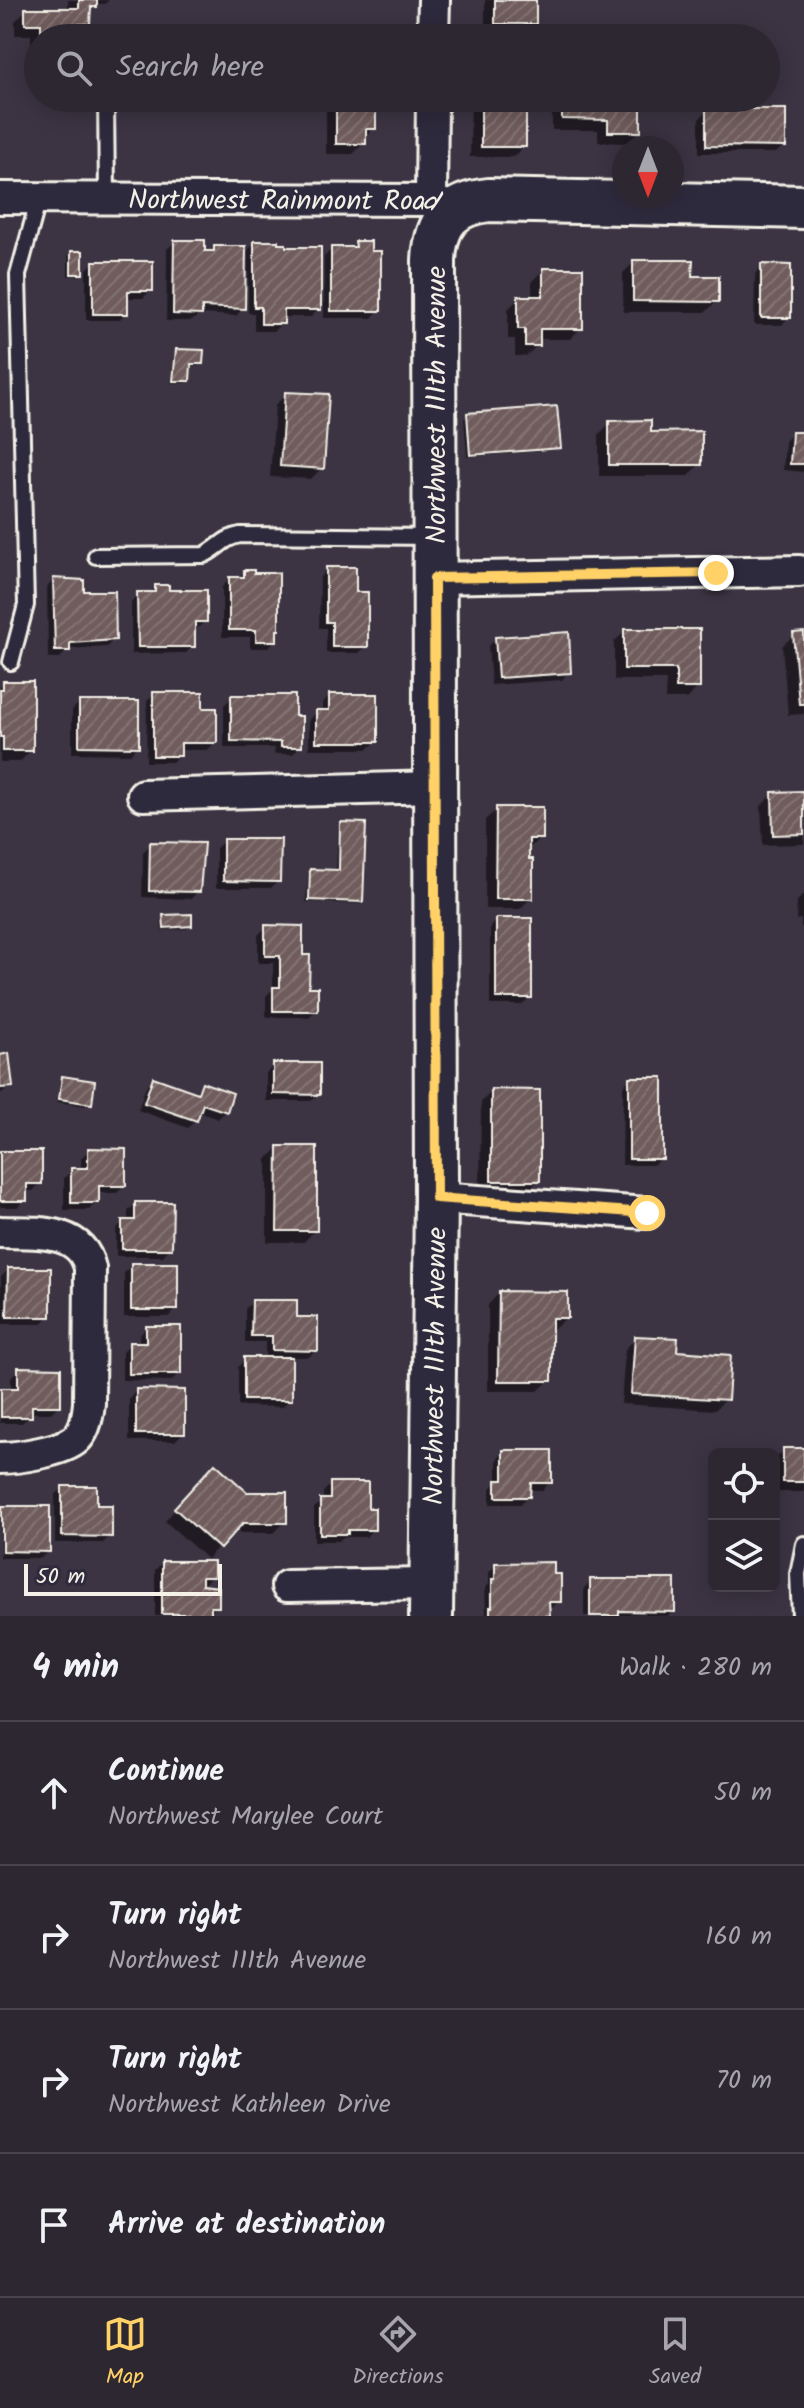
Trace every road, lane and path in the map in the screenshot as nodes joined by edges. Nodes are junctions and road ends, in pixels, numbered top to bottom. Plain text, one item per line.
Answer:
1 (434, 0) edge
2 (433, 24) edge
3 (106, 112) edge
4 (433, 112) edge
5 (0, 198) edge
6 (39, 198) junction
7 (107, 199) junction
8 (443, 205) junction
9 (804, 207) edge
10 (435, 537) junction
11 (96, 556) dead end
12 (799, 571) dead end
13 (434, 578) junction
14 (11, 662) dead end
15 (435, 787) junction
16 (143, 795) dead end
17 (436, 1198) junction
18 (647, 1213) dead end
19 (0, 1232) edge
20 (0, 1458) edge
21 (804, 1544) edge
22 (287, 1586) dead end
23 (431, 1600) edge
24 (800, 1616) edge

1 - 2 street
3 - 7 lane
4 - 8 street, Northwest 111th Avenue
5 - 6 street, Northwest Rainmont Road
6 - 7 street, Northwest Rainmont Road
6 - 14 lane
7 - 8 street, Northwest Rainmont Road
8 - 9 street, Northwest Rainmont Road
8 - 10 street, Northwest 111th Avenue
10 - 11 lane
10 - 13 street, Northwest 111th Avenue
12 - 13 street
13 - 15 street, Northwest 111th Avenue
15 - 16 street
15 - 17 street, Northwest 111th Avenue
17 - 18 street
17 - 23 street, Northwest 111th Avenue
19 - 20 street
21 - 24 lane
22 - 23 street

